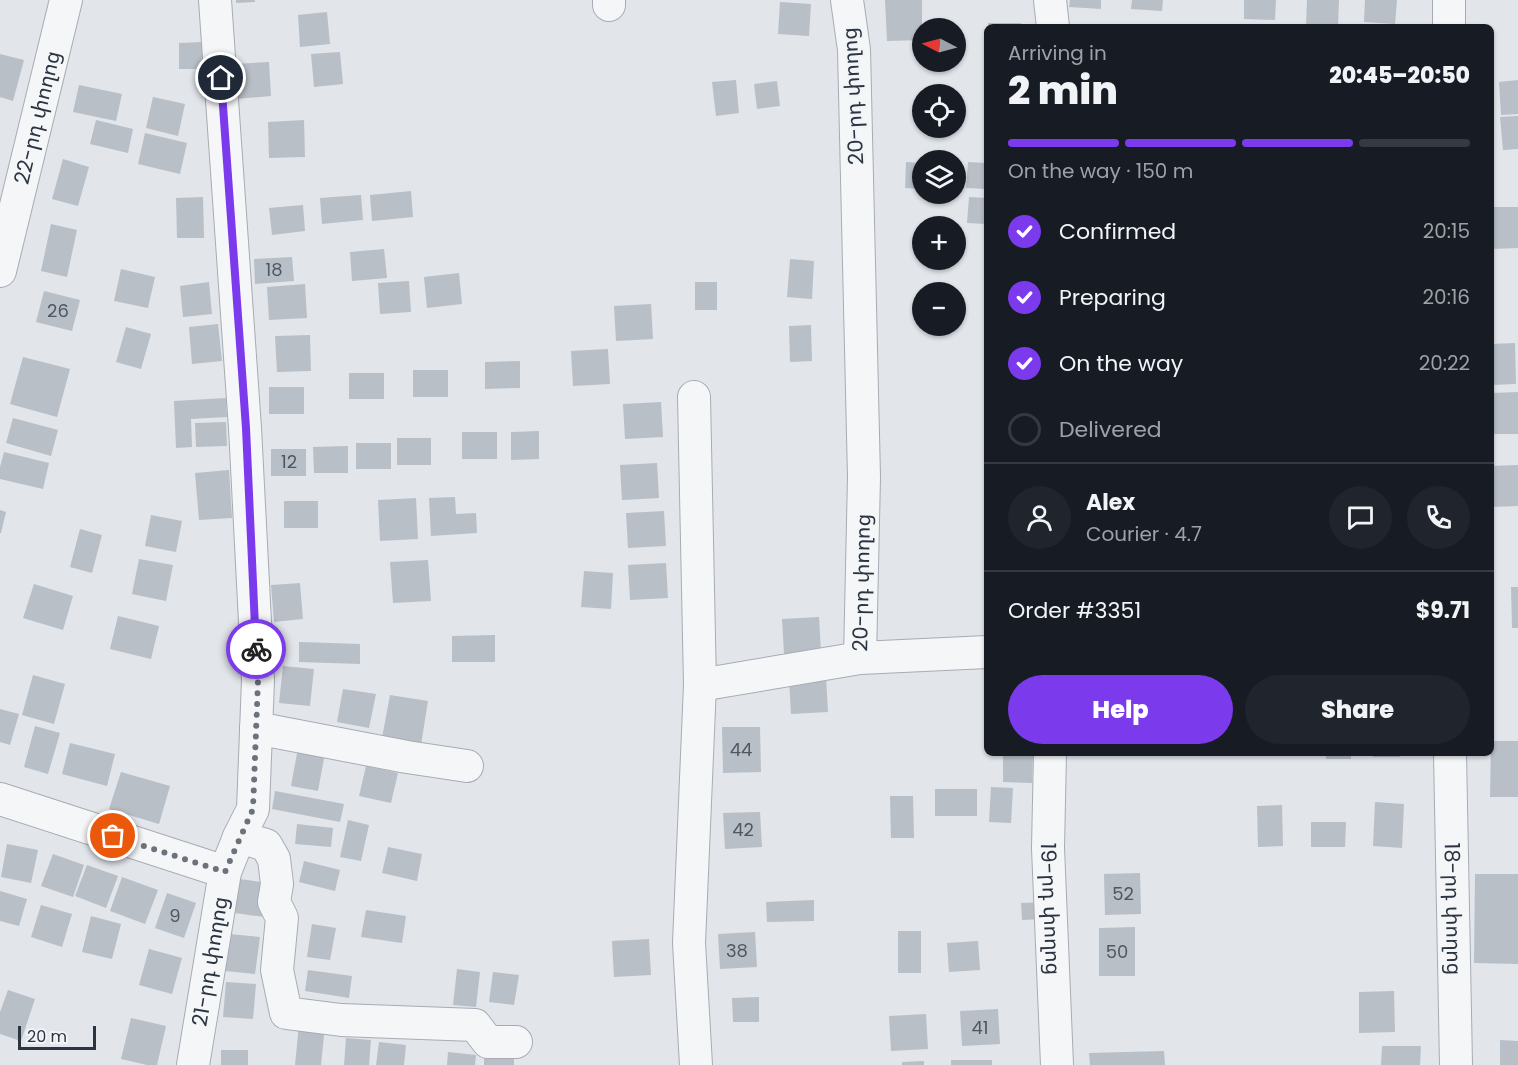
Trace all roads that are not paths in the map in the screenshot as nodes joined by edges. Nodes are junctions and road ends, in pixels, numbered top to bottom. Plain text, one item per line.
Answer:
1 (66, 0) edge
2 (215, 0) edge
3 (847, 0) edge
4 (1050, 0) edge
5 (1449, 0) edge
6 (1053, 24) edge
7 (1449, 24) edge
8 (0, 271) edge
9 (694, 397) dead end
10 (984, 652) edge
11 (860, 658) junction
12 (700, 685) junction
13 (256, 728) junction
14 (1050, 756) edge
15 (1450, 756) edge
16 (467, 766) dead end
17 (0, 799) edge
18 (239, 837) junction
19 (225, 872) junction
20 (516, 1042) dead end
21 (193, 1065) edge
22 (696, 1065) edge
23 (1057, 1065) edge
24 (1456, 1065) edge

1 - 8 street, 22-րդ փողոց
2 - 13 street, 21-րդ փողոց
3 - 11 street, 20-րդ փողոց
4 - 6 street
5 - 7 street
9 - 12 street
10 - 11 street
11 - 12 street, 20-րդ փողոց
12 - 22 street
13 - 16 street
13 - 18 street, 21-րդ փողոց
14 - 23 street, 19-րդ փողոց
15 - 24 street, 18-րդ փողոց
17 - 19 street
18 - 19 street, 21-րդ փողոց
18 - 20 street
19 - 21 street, 21-րդ փողոց

